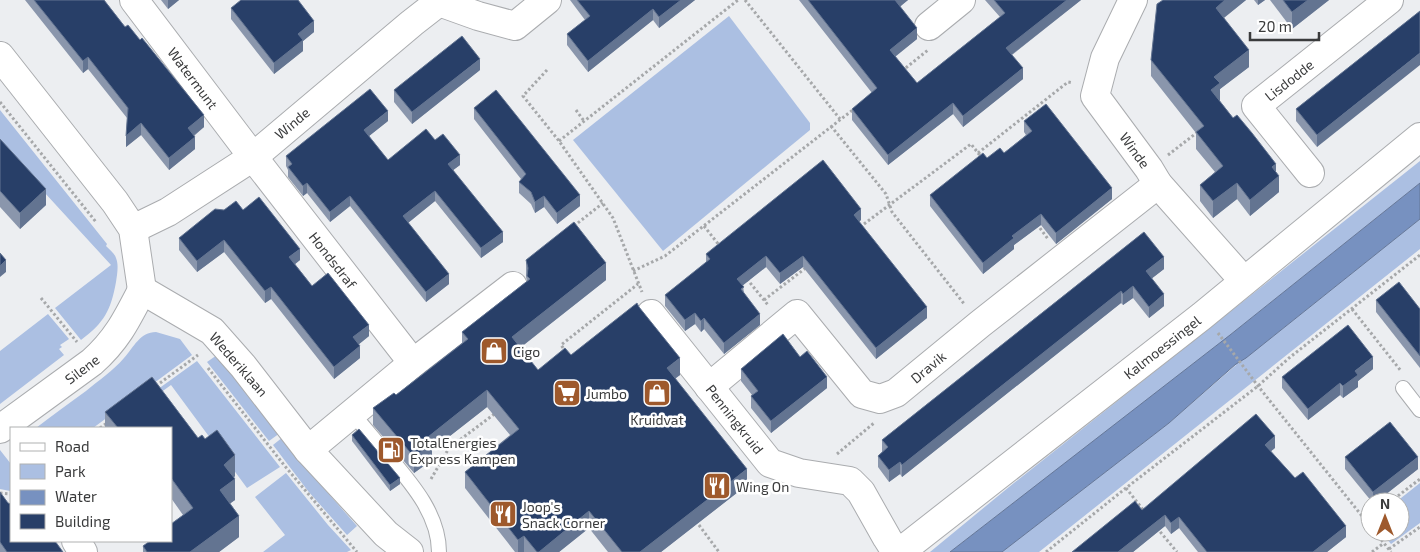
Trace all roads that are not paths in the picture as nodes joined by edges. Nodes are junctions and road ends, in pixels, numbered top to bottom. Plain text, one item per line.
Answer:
1 (134, 0) edge
2 (547, 0) edge
3 (961, 0) edge
4 (1133, 0) edge
5 (1390, 0) edge
6 (439, 1) edge
7 (929, 26) road end
8 (0, 56) edge
9 (1420, 137) edge
10 (253, 157) junction
11 (1310, 173) dead end
12 (1154, 176) junction
13 (133, 230) junction
14 (1244, 281) junction
15 (513, 286) dead end
16 (142, 290) junction
17 (651, 314) dead end
18 (413, 362) junction
19 (710, 387) junction
20 (1403, 388) road end
21 (1420, 410) edge
22 (352, 413) junction
23 (13, 427) edge
24 (308, 450) junction
25 (409, 552) edge
26 (439, 552) edge
27 (896, 552) edge
28 (900, 552) edge

1 - 10 street, Watermunt
2 - 6 street
3 - 7 street
4 - 12 street, Winde
5 - 11 street, Lisdodde
6 - 10 street, Winde
8 - 13 street
9 - 14 street, Kalmoessingel
10 - 13 street, Winde
10 - 18 street, Hondsdraf
12 - 14 street, Winde
12 - 19 street, Dravik
13 - 16 street
14 - 28 street, Kalmoessingel
15 - 18 street
16 - 23 street, Silene
16 - 24 street, Wederiklaan
17 - 19 street, Penningkruid
18 - 22 street
19 - 27 street, Penningkruid
20 - 21 lane
22 - 24 street
22 - 26 lane
24 - 25 street, Wederiklaan

